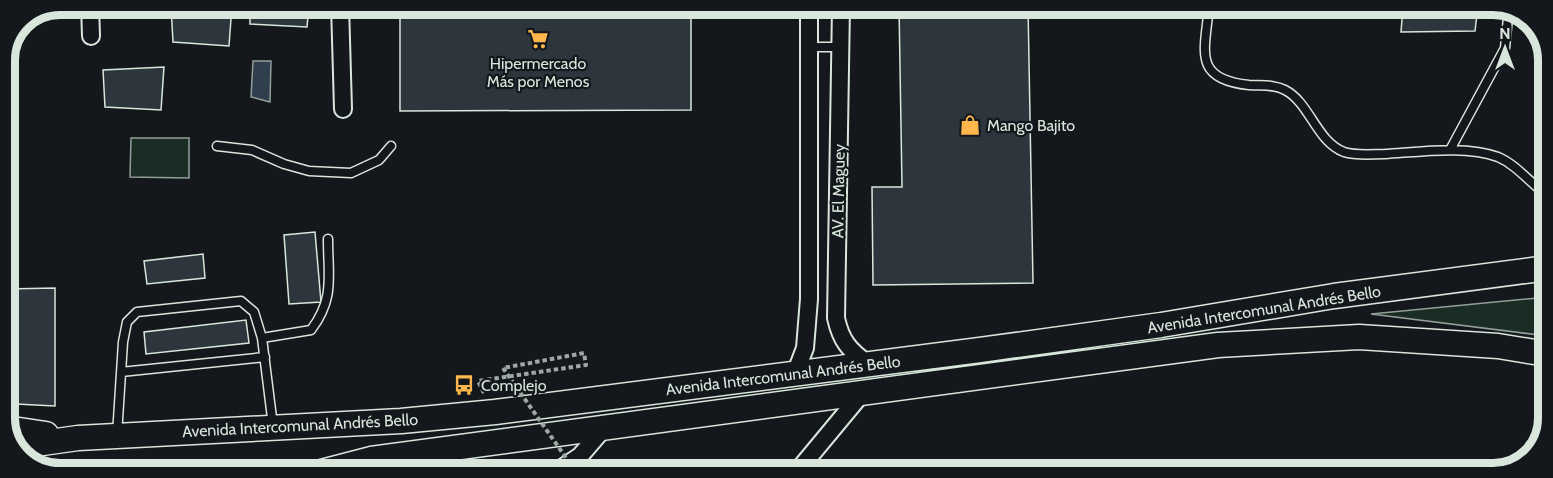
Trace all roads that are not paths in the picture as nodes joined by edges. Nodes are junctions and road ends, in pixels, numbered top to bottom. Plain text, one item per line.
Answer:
1 (90, 15) edge
2 (340, 15) edge
3 (809, 15) edge
4 (841, 15) edge
5 (1208, 15) edge
6 (1508, 18) edge
7 (91, 36) dead end
8 (809, 47) junction
9 (840, 47) junction
10 (343, 109) dead end
11 (217, 146) dead end
12 (391, 146) dead end
13 (1449, 150) junction
14 (1538, 188) edge
15 (328, 240) dead end
16 (1538, 269) edge
17 (262, 338) junction
18 (1538, 353) edge
19 (265, 357) junction
20 (868, 364) junction
21 (121, 372) junction
22 (795, 374) junction
23 (864, 391) junction
24 (273, 426) junction
25 (605, 427) junction
26 (17, 430) edge
27 (117, 436) junction
28 (78, 438) junction
29 (24, 446) edge
30 (398, 463) edge
31 (570, 463) edge
32 (804, 463) edge

1 - 7 street
2 - 10 street
3 - 8 street, AV. El Maguey
4 - 9 street, AV. El Maguey
5 - 13 lane
6 - 13 lane
8 - 9 lane
8 - 22 street, AV. El Maguey
9 - 20 street, AV. El Maguey
11 - 12 lane
13 - 14 lane
15 - 17 lane
16 - 20 main road, Avenida Intercomunal Andrés Bello
17 - 19 lane
17 - 21 lane
18 - 23 main road, Avenida Intercomunal Andrés Bello
19 - 21 lane
19 - 24 lane
20 - 22 main road, Avenida Intercomunal Andrés Bello
21 - 27 lane
22 - 24 main road, Avenida Intercomunal Andrés Bello
23 - 25 main road, Avenida Intercomunal Andrés Bello
23 - 32 street
24 - 27 main road, Avenida Intercomunal Andrés Bello
25 - 30 main road, Avenida Intercomunal Andrés Bello
25 - 31 street
26 - 28 main road
27 - 28 main road, Avenida Intercomunal Andrés Bello
28 - 29 main road, Avenida Intercomunal Andrés Bello

